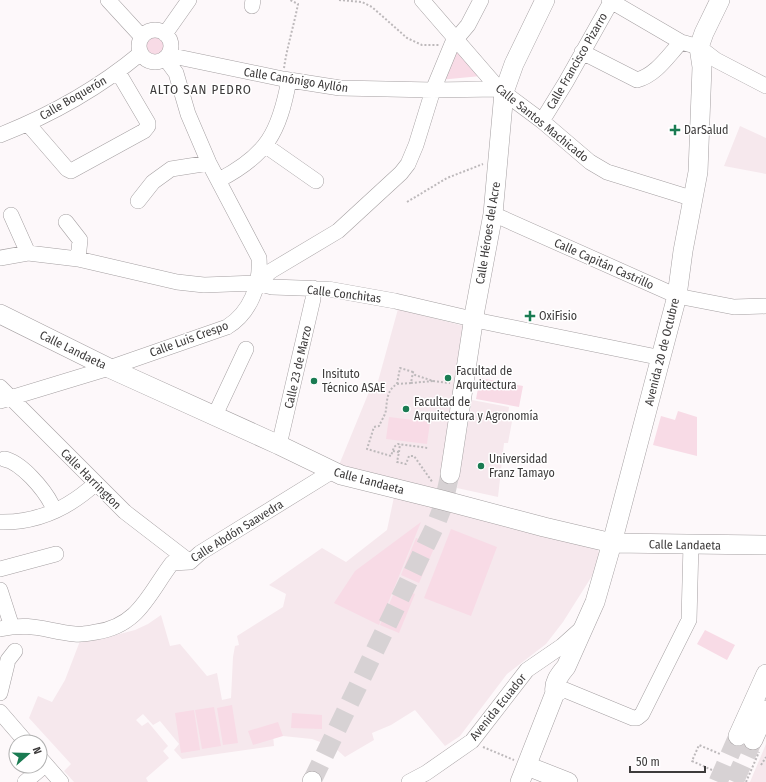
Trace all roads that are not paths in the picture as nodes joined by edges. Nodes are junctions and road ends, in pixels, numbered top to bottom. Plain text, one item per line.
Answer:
1 (108, 0) edge
2 (188, 0) edge
3 (422, 0) edge
4 (481, 0) edge
5 (545, 0) edge
6 (611, 0) edge
7 (720, 0) edge
8 (165, 34) junction
9 (142, 37) junction
10 (453, 42) junction
11 (681, 42) junction
12 (699, 47) junction
13 (582, 52) junction
14 (141, 53) junction
15 (166, 56) junction
16 (118, 72) junction
17 (286, 80) junction
18 (766, 86) edge
19 (433, 90) junction
20 (502, 91) junction
21 (542, 121) junction
22 (28, 124) junction
23 (0, 136) edge
24 (266, 146) junction
25 (209, 164) junction
26 (219, 180) junction
27 (316, 181) dead end
28 (694, 199) junction
29 (138, 201) dead end
30 (493, 214) junction
31 (12, 215) dead end
32 (66, 222) dead end
33 (28, 253) junction
34 (0, 258) edge
35 (78, 259) junction
36 (257, 284) junction
37 (313, 288) junction
38 (677, 296) junction
39 (766, 306) edge
40 (0, 314) edge
41 (474, 319) junction
42 (246, 348) dead end
43 (662, 358) junction
44 (109, 368) junction
45 (4, 395) edge
46 (215, 415) junction
47 (279, 445) junction
48 (4, 460) dead end
49 (331, 472) junction
50 (450, 474) tunnel mouth
51 (96, 484) junction
52 (52, 505) dead end
53 (0, 522) edge
54 (612, 543) junction
55 (691, 544) junction
56 (766, 545) edge
57 (56, 554) dead end
58 (190, 562) junction
59 (0, 569) edge
60 (0, 590) edge
61 (583, 627) junction
62 (6, 628) edge
63 (15, 651) dead end
64 (766, 674) edge
65 (558, 692) junction
66 (0, 693) edge
67 (766, 710) edge
68 (0, 712) edge
69 (19, 734) edge
70 (48, 767) edge
71 (32, 774) edge
72 (524, 774) edge
73 (25, 782) edge
74 (61, 782) edge
75 (409, 782) edge
76 (568, 782) edge

1 - 9 street
2 - 8 street
3 - 10 street, Calle Santos Machicado
4 - 10 street
5 - 20 main road, Calle Héroes del Acre
6 - 11 street
6 - 13 street, Calle Francisco Pizarro
7 - 12 main road, Avenida 20 de Octubre
8 - 9 street
8 - 15 street
9 - 14 street
10 - 19 street
10 - 20 street, Calle Santos Machicado
11 - 12 street
11 - 13 street
12 - 18 street
12 - 28 main road, Avenida 20 de Octubre
13 - 21 street, Calle Francisco Pizarro
14 - 15 street
14 - 16 street, Calle Boquerón
15 - 17 street, Calle Canónigo Ayllón
15 - 25 street, Calle Luis Crespo
16 - 22 street, Calle Boquerón
16 - 22 street
17 - 19 street, Calle Canónigo Ayllón
17 - 24 street
19 - 20 street, Calle Canónigo Ayllón
19 - 36 street
20 - 21 street, Calle Santos Machicado
20 - 30 main road, Calle Héroes del Acre
21 - 28 street, Calle Santos Machicado
22 - 23 street, Calle Boquerón
24 - 26 street
24 - 27 street
25 - 26 street, Calle Luis Crespo
25 - 29 street
26 - 36 street, Calle Luis Crespo
28 - 38 main road, Avenida 20 de Octubre
30 - 38 street, Calle Capitán Castrillo
30 - 41 main road, Calle Héroes del Acre
31 - 33 street
32 - 35 street
33 - 34 street, Calle Conchitas
33 - 35 street, Calle Conchitas
35 - 36 street, Calle Conchitas
36 - 37 street, Calle Conchitas
36 - 44 street, Calle Luis Crespo
37 - 41 street, Calle Conchitas
37 - 47 street, Calle 23 de Marzo
38 - 39 street, Calle Capitán Castrillo
38 - 43 main road, Avenida 20 de Octubre
40 - 44 main road, Calle Landaeta
41 - 43 street, Calle Conchitas
41 - 50 main road, Calle Héroes del Acre
42 - 46 street
43 - 54 main road, Avenida 20 de Octubre
44 - 45 street, Calle Luis Crespo
44 - 46 main road, Calle Landaeta
45 - 51 street, Calle Harrington
46 - 47 main road, Calle Landaeta
47 - 49 main road, Calle Landaeta
48 - 52 street
49 - 54 main road, Calle Landaeta
49 - 58 street, Calle Abdón Saavedra
51 - 53 street
51 - 58 street, Calle Harrington
54 - 55 main road, Calle Landaeta
54 - 61 main road, Avenida 20 de Octubre
55 - 56 main road, Calle Landaeta
55 - 65 street
57 - 59 street
58 - 62 street, Calle Abdón Saavedra
60 - 62 street
61 - 65 main road, Avenida 20 de Octubre
61 - 75 street, Avenida Ecuador
63 - 66 street
64 - 67 main road
65 - 72 main road, Avenida 20 de Octubre
68 - 69 street
70 - 74 street
71 - 73 street
72 - 76 main road

